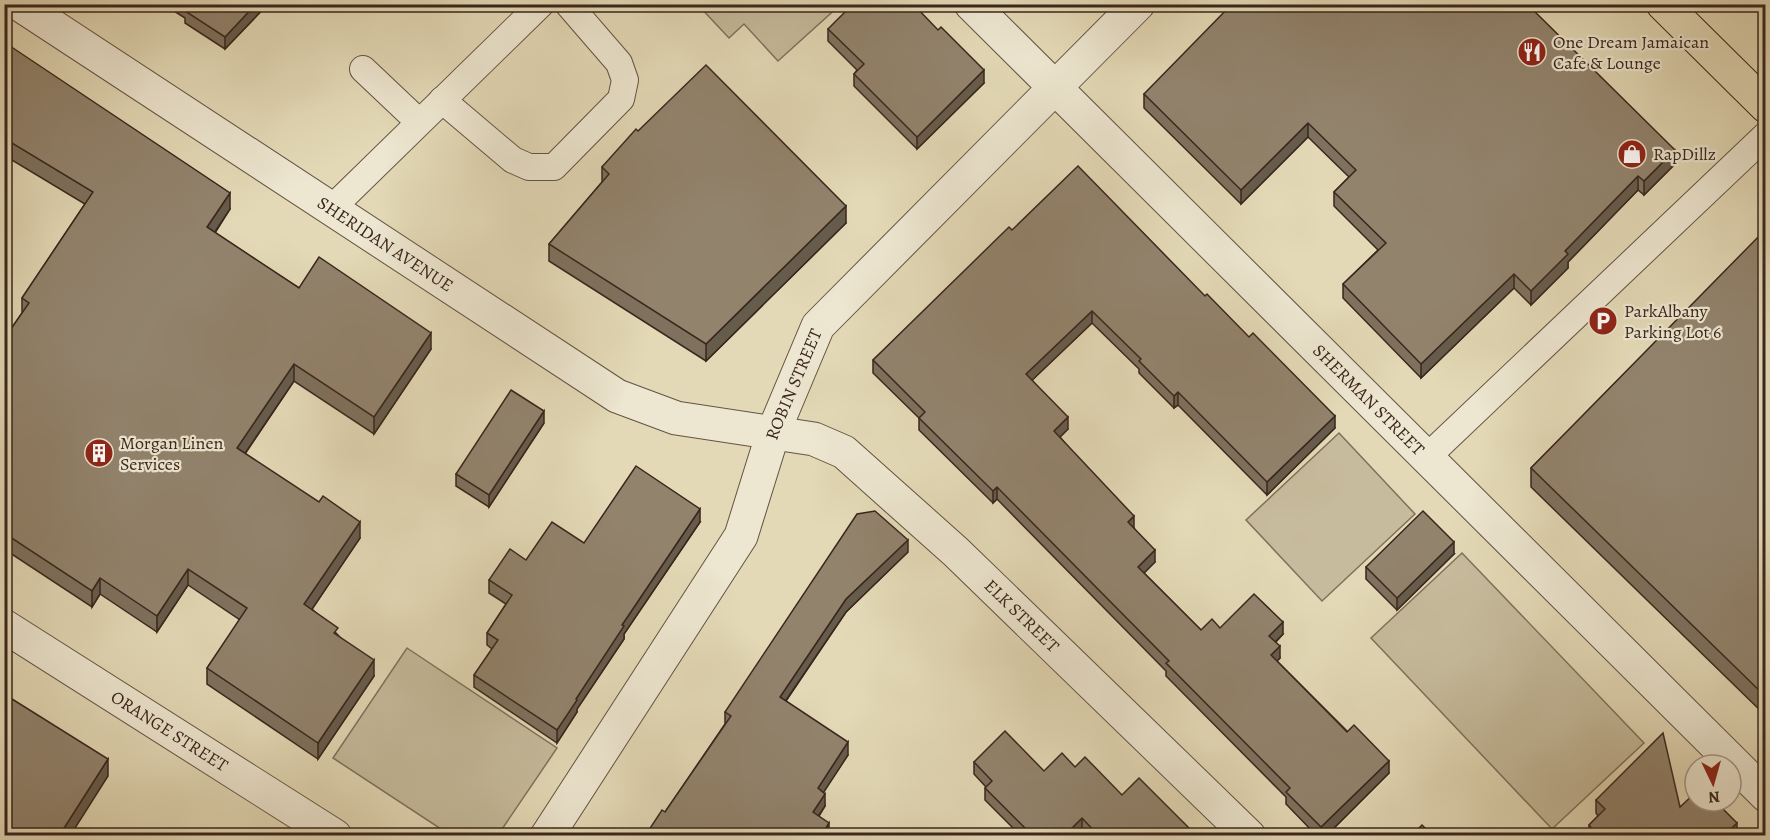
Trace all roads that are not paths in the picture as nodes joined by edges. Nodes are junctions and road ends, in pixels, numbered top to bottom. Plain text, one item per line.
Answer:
1 (19, 4) edge
2 (541, 4) edge
3 (568, 4) edge
4 (971, 4) edge
5 (1138, 4) edge
6 (1663, 4) edge
7 (363, 69) dead end
8 (1054, 88) junction
9 (442, 99) junction
10 (1766, 106) edge
11 (419, 123) junction
12 (1766, 135) edge
13 (332, 209) junction
14 (773, 433) junction
15 (1426, 458) junction
16 (4, 626) edge
17 (1764, 792) edge
18 (335, 836) edge
19 (547, 836) edge
20 (1249, 836) edge

1 - 13 street, SHERIDAN AVENUE
2 - 9 lane
3 - 9 lane
4 - 8 street, SHERMAN STREET
5 - 8 street, ROBIN STREET
6 - 10 main road
7 - 11 lane
8 - 14 street, ROBIN STREET
8 - 15 street, SHERMAN STREET
9 - 11 lane
11 - 13 lane
12 - 15 lane
13 - 14 street, SHERIDAN AVENUE
14 - 19 street, ROBIN STREET
14 - 20 street, ELK STREET
15 - 17 street, SHERMAN STREET
16 - 18 street, ORANGE STREET

